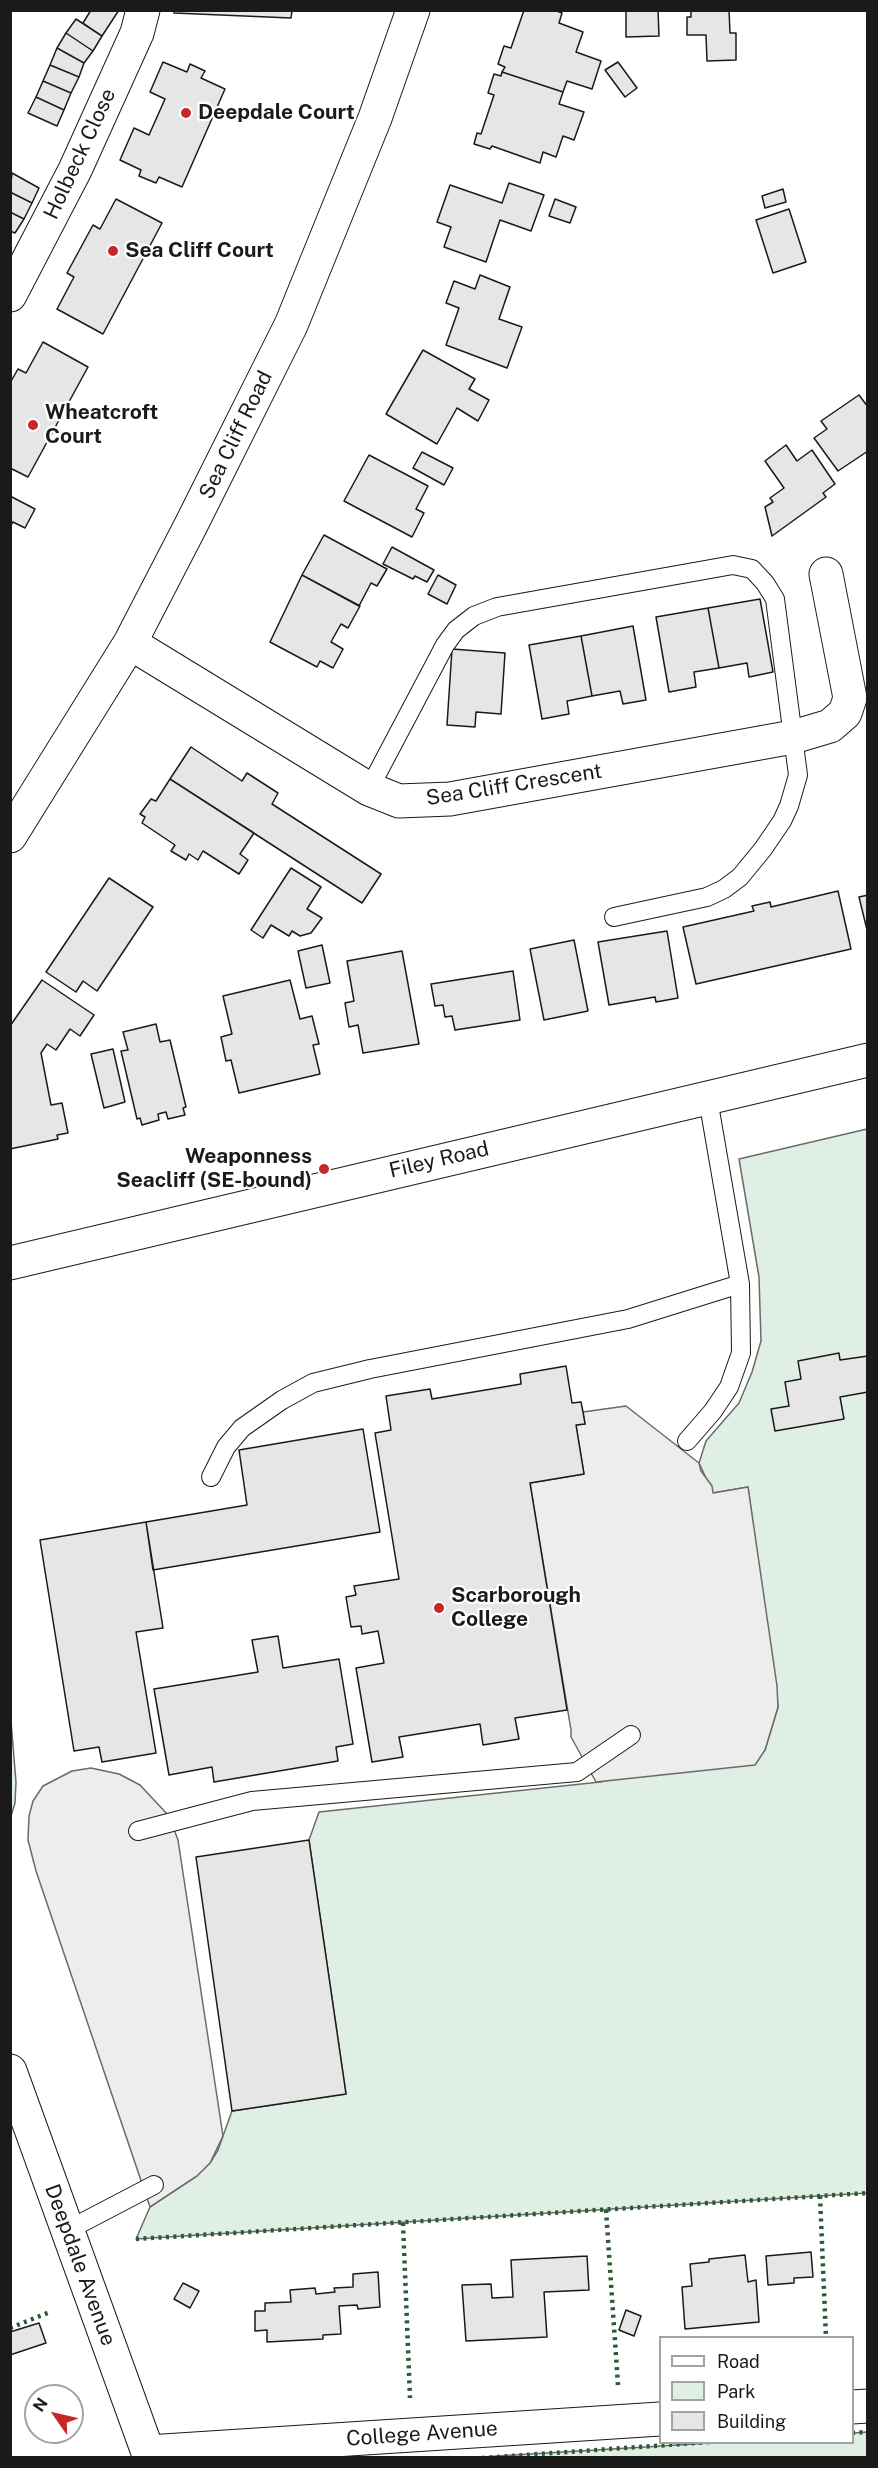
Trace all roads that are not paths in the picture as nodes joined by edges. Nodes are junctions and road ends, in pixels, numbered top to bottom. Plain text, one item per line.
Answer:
1 (143, 10) edge
2 (413, 10) edge
3 (10, 296) edge
4 (826, 574) dead end
5 (130, 643) junction
6 (794, 737) junction
7 (369, 789) junction
8 (10, 836) edge
9 (614, 917) dead end
10 (867, 1060) edge
11 (708, 1099) junction
12 (10, 1263) edge
13 (740, 1284) junction
14 (687, 1441) dead end
15 (211, 1477) dead end
16 (631, 1735) dead end
17 (138, 1831) dead end
18 (10, 2071) edge
19 (154, 2185) dead end
20 (68, 2230) junction
21 (659, 2419) edge
22 (149, 2455) edge

1 - 3 main road, Holbeck Close
2 - 5 main road, Sea Cliff Road
4 - 6 main road, Sea Cliff Crescent
5 - 7 main road, Sea Cliff Crescent
5 - 8 main road, Sea Cliff Road
6 - 7 main road, Sea Cliff Crescent
6 - 7 lane
6 - 9 lane
10 - 11 main road, Filey Road
11 - 12 main road, Filey Road
11 - 13 lane
13 - 14 lane
13 - 15 lane
16 - 17 lane
18 - 20 main road, Deepdale Avenue
19 - 20 lane
20 - 22 main road, Deepdale Avenue
21 - 22 main road, College Avenue

